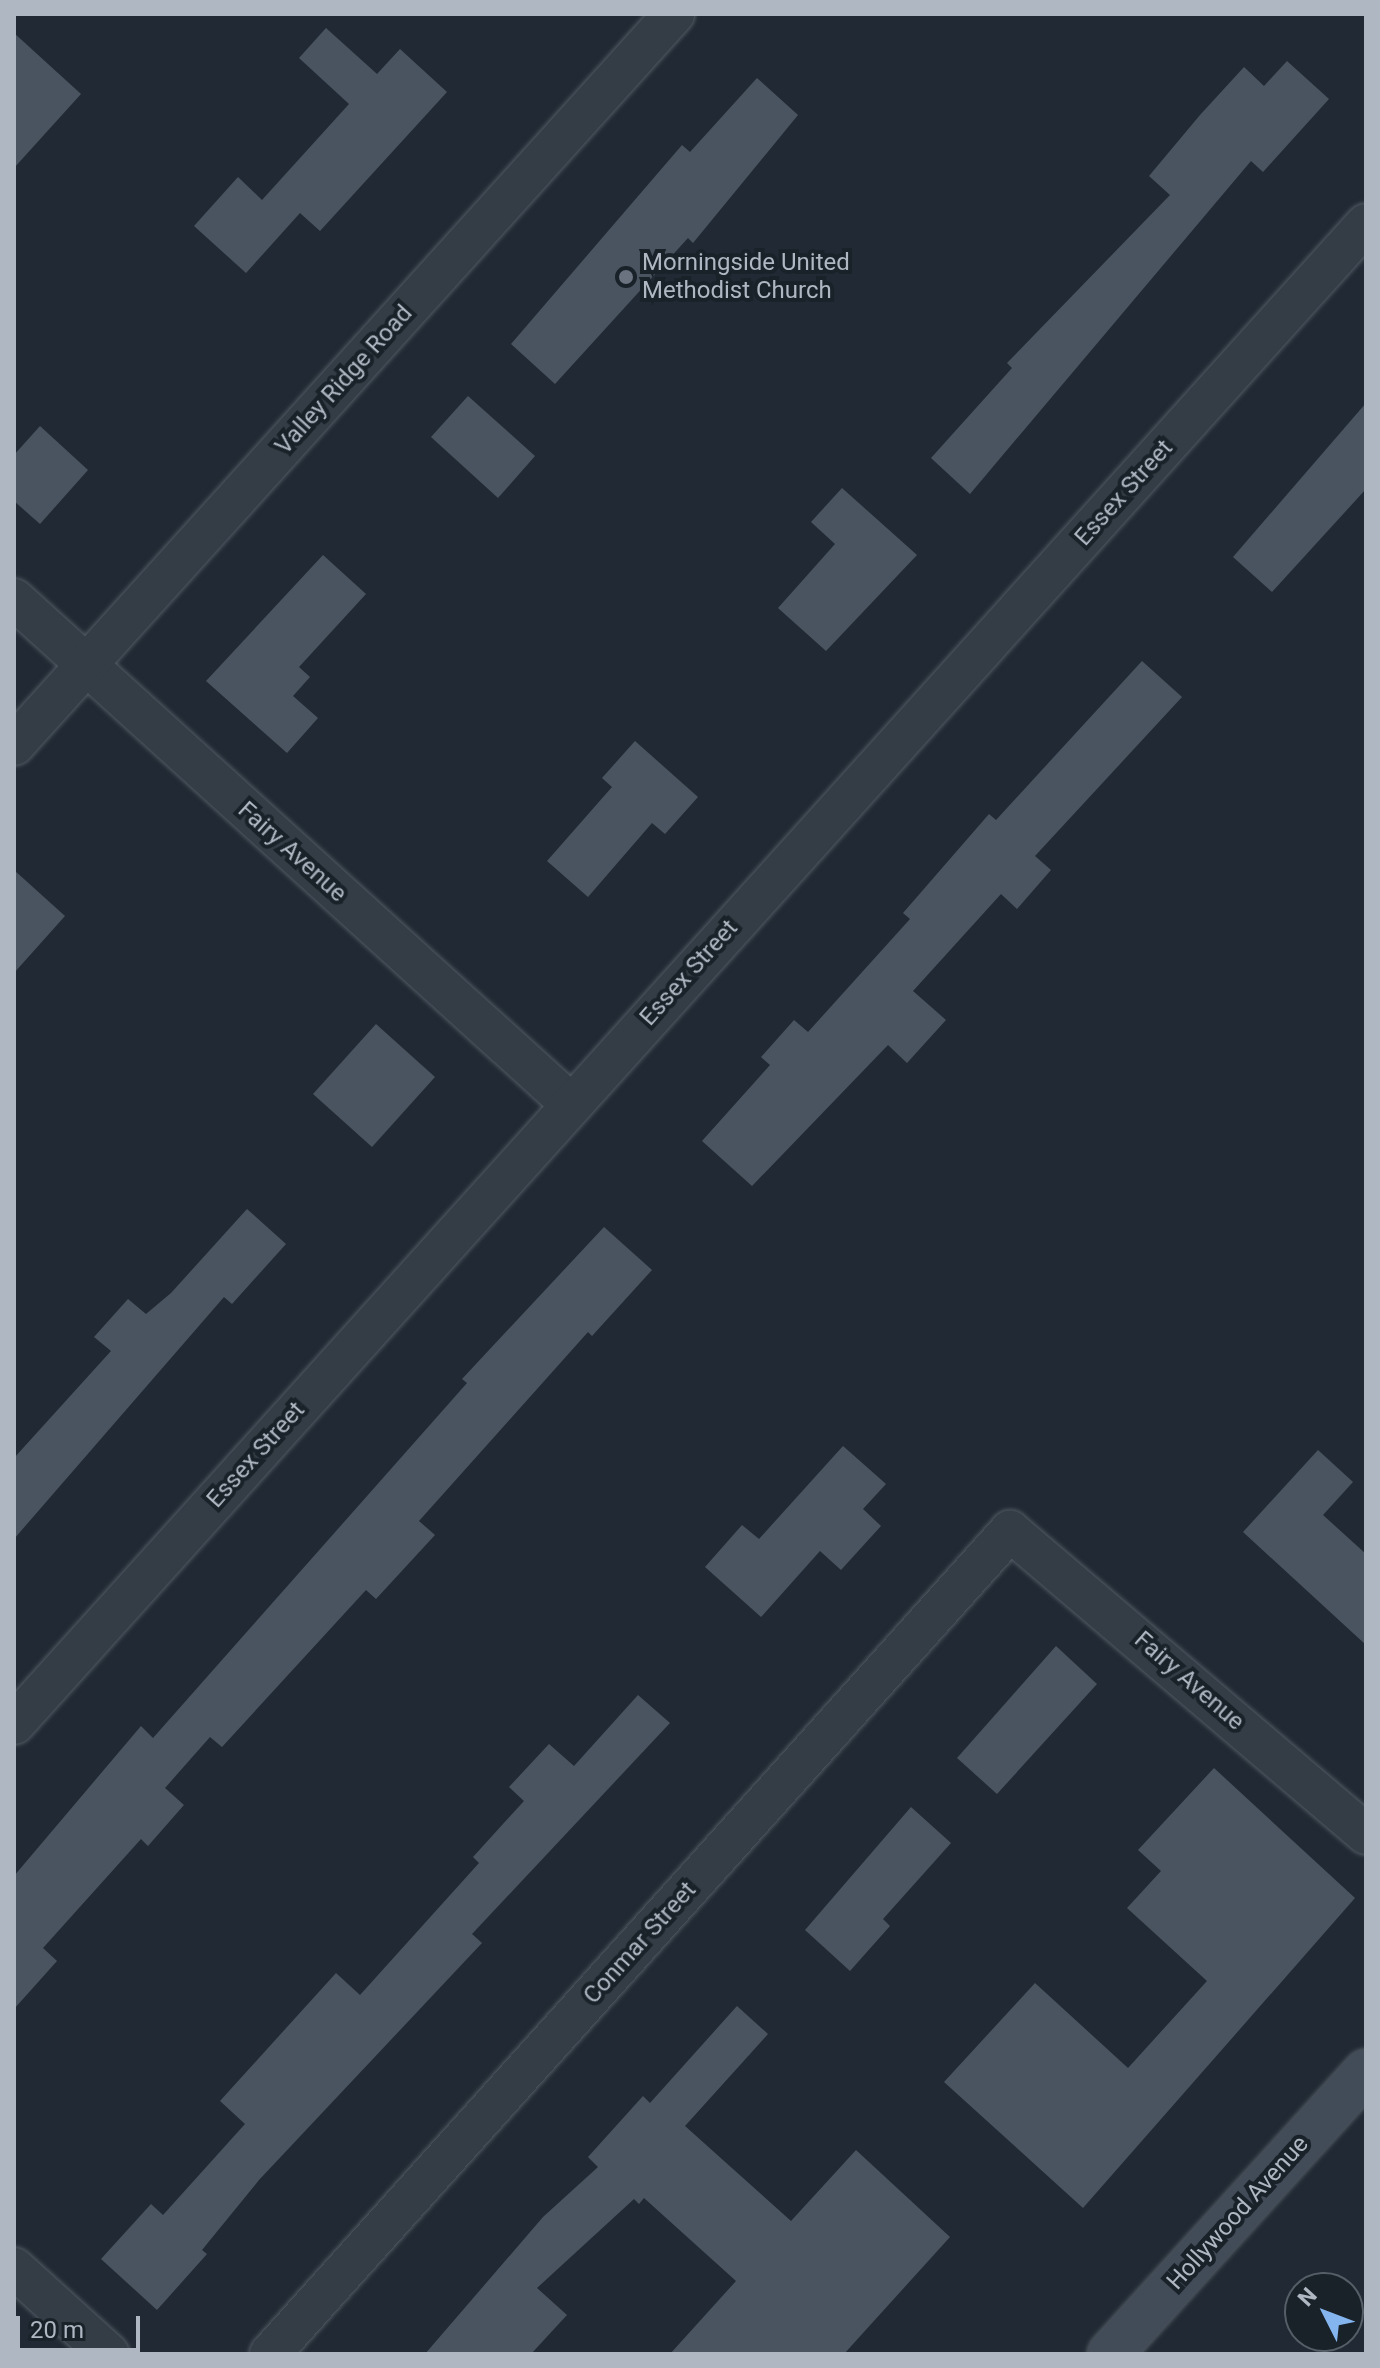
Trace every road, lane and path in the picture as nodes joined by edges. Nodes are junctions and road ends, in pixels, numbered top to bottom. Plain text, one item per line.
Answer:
1 (674, 14) edge
2 (1366, 224) edge
3 (14, 599) edge
4 (86, 665) junction
5 (14, 745) edge
6 (571, 1104) junction
7 (1010, 1531) joint
8 (14, 1724) edge
9 (1366, 1834) edge
10 (1366, 2072) edge
11 (14, 2268) edge
12 (109, 2354) edge
13 (270, 2354) edge
14 (1110, 2354) edge

1 - 4 street, Valley Ridge Road
2 - 6 street, Essex Street
3 - 4 street, Fairy Avenue
4 - 5 street, Valley Ridge Road
4 - 6 street, Fairy Avenue
6 - 8 street, Essex Street
7 - 9 street, Fairy Avenue
7 - 13 street, Conmar Street
10 - 14 main road, Hollywood Avenue
11 - 12 street

